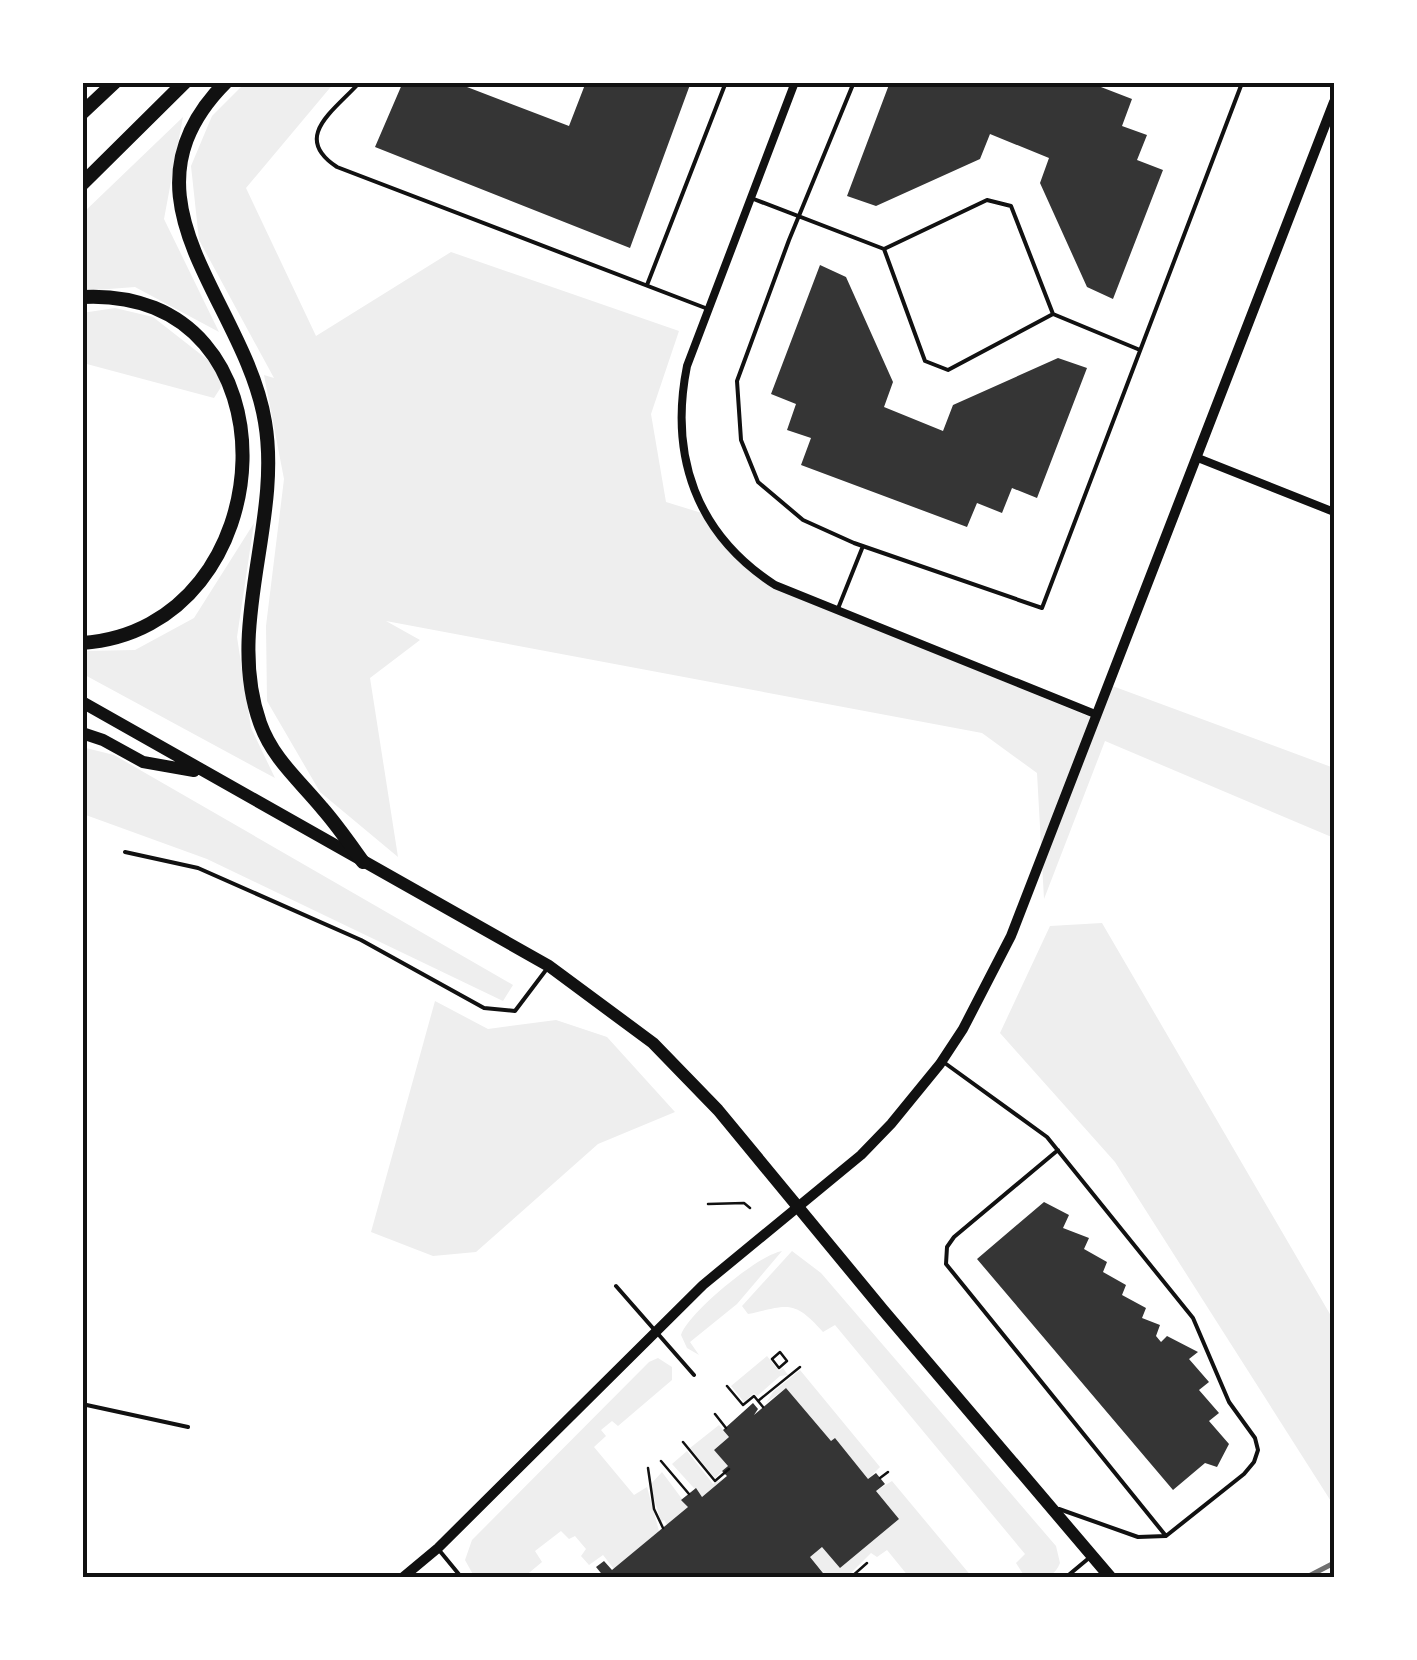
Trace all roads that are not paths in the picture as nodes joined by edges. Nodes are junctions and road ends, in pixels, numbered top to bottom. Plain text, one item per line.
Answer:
1 (114, 82) edge
2 (185, 82) edge
3 (226, 82) edge
4 (360, 82) edge
5 (726, 82) edge
6 (795, 82) edge
7 (854, 82) edge
8 (1240, 82) edge
9 (1334, 102) edge
10 (82, 113) edge
11 (82, 184) edge
12 (750, 198) junction
13 (798, 216) junction
14 (884, 249) junction
15 (646, 285) junction
16 (82, 298) edge
17 (708, 308) junction
18 (1054, 314) junction
19 (1140, 350) junction
20 (1198, 458) junction
21 (1334, 512) edge
22 (864, 546) junction
23 (837, 611) junction
24 (82, 643) edge
25 (82, 702) edge
26 (1096, 714) junction
27 (82, 733) edge
28 (206, 773) junction
29 (125, 852) dead end
30 (364, 862) junction
31 (549, 966) junction
32 (942, 1061) junction
33 (1058, 1150) junction
34 (797, 1206) junction
35 (616, 1286) dead end
36 (656, 1331) junction
37 (694, 1374) dead end
38 (82, 1404) edge
39 (188, 1426) dead end
40 (1050, 1506) junction
41 (1166, 1536) junction
42 (438, 1548) junction
43 (1092, 1555) junction
44 (402, 1578) edge
45 (462, 1578) edge
46 (1065, 1578) edge
47 (1111, 1578) edge

1 - 10 highway
2 - 11 highway
3 - 30 highway
4 - 15 lane
5 - 15 lane
6 - 12 street
7 - 13 lane
8 - 19 lane
9 - 20 street
12 - 13 lane
12 - 17 street
13 - 14 lane
13 - 22 lane
14 - 18 lane
14 - 18 lane
15 - 17 lane
16 - 24 highway
17 - 23 street
18 - 19 lane
19 - 22 lane
20 - 21 street
20 - 26 street
22 - 23 lane
23 - 26 street
25 - 28 main road
26 - 32 street
27 - 28 main road
28 - 30 main road
29 - 31 lane
30 - 31 main road
31 - 34 main road
32 - 33 lane
32 - 34 street
33 - 41 lane
33 - 41 lane
34 - 36 street
34 - 40 main road
35 - 36 lane
36 - 37 lane
36 - 42 street
38 - 39 lane
40 - 41 lane
40 - 43 main road
42 - 44 street
42 - 45 lane
43 - 46 lane
43 - 47 main road

